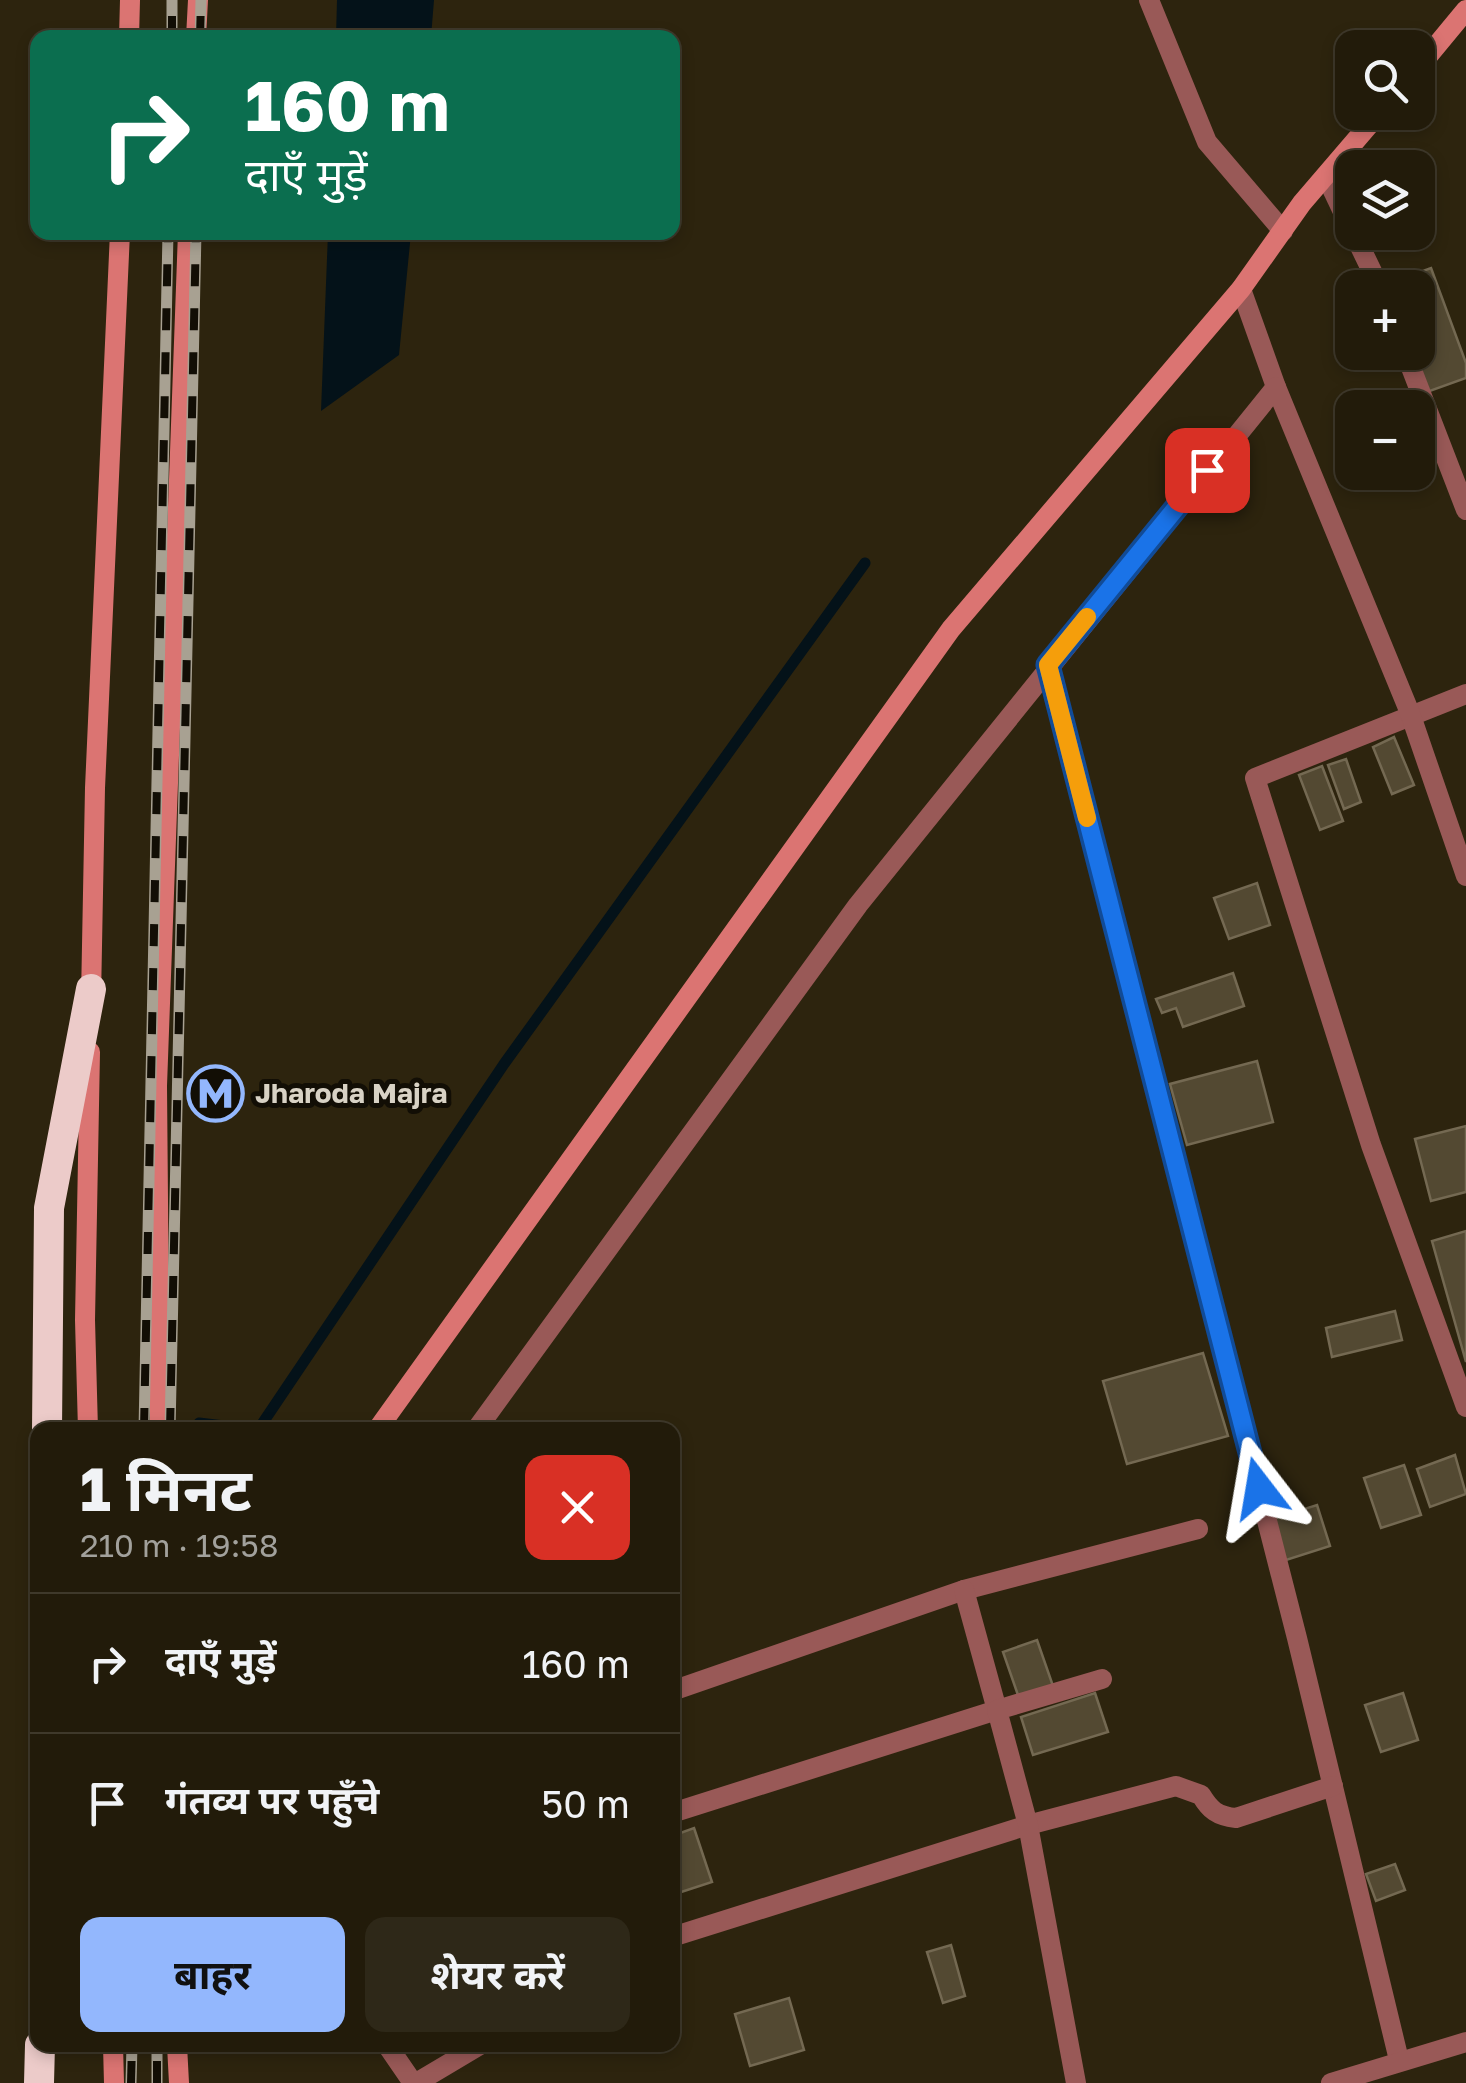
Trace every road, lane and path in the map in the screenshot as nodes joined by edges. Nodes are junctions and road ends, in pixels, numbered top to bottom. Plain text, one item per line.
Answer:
1 (130, 0) edge
2 (198, 0) edge
3 (1149, 0) edge
4 (1466, 10) edge
5 (129, 30) edge
6 (196, 30) edge
7 (1435, 47) edge
8 (1365, 130) edge
9 (1326, 176) junction
10 (1335, 195) edge
11 (1283, 231) junction
12 (120, 240) edge
13 (188, 240) edge
14 (1241, 289) junction
15 (1412, 370) edge
16 (1276, 387) junction
17 (1466, 510) edge
18 (1048, 665) junction
19 (1466, 694) edge
20 (1410, 714) junction
21 (1466, 876) edge
22 (91, 989) junction
23 (1466, 1407) edge
24 (47, 1422) edge
25 (88, 1422) edge
26 (160, 1422) edge
27 (383, 1422) edge
28 (482, 1422) edge
29 (1198, 1529) dead end
30 (964, 1590) junction
31 (1102, 1679) dead end
32 (680, 1688) edge
33 (997, 1710) junction
34 (1333, 1786) junction
35 (680, 1810) edge
36 (1028, 1825) junction
37 (680, 1934) edge
38 (1466, 2042) edge
39 (40, 2052) edge
40 (113, 2052) edge
41 (176, 2052) edge
42 (392, 2052) edge
43 (468, 2052) edge
44 (1399, 2060) junction
45 (40, 2083) edge
46 (114, 2083) edge
47 (178, 2083) edge
48 (414, 2083) edge
49 (1076, 2083) edge
50 (1330, 2083) edge

1 - 5 main road
2 - 6 main road
3 - 11 street
4 - 7 main road
8 - 9 main road
9 - 10 street
9 - 11 main road
11 - 14 main road
12 - 22 main road
13 - 26 main road
14 - 16 street
14 - 27 main road
15 - 17 street
16 - 18 street
16 - 20 street
18 - 28 street
18 - 34 street
19 - 20 street
20 - 21 street
20 - 23 street
22 - 24 highway
22 - 25 main road
29 - 30 street
30 - 32 street
30 - 33 street
31 - 33 street
33 - 35 street
33 - 36 street
34 - 36 street
34 - 44 street
36 - 37 street
36 - 49 street
38 - 44 street
39 - 45 highway
40 - 46 main road
41 - 47 main road
42 - 48 street
43 - 48 street
44 - 50 street

